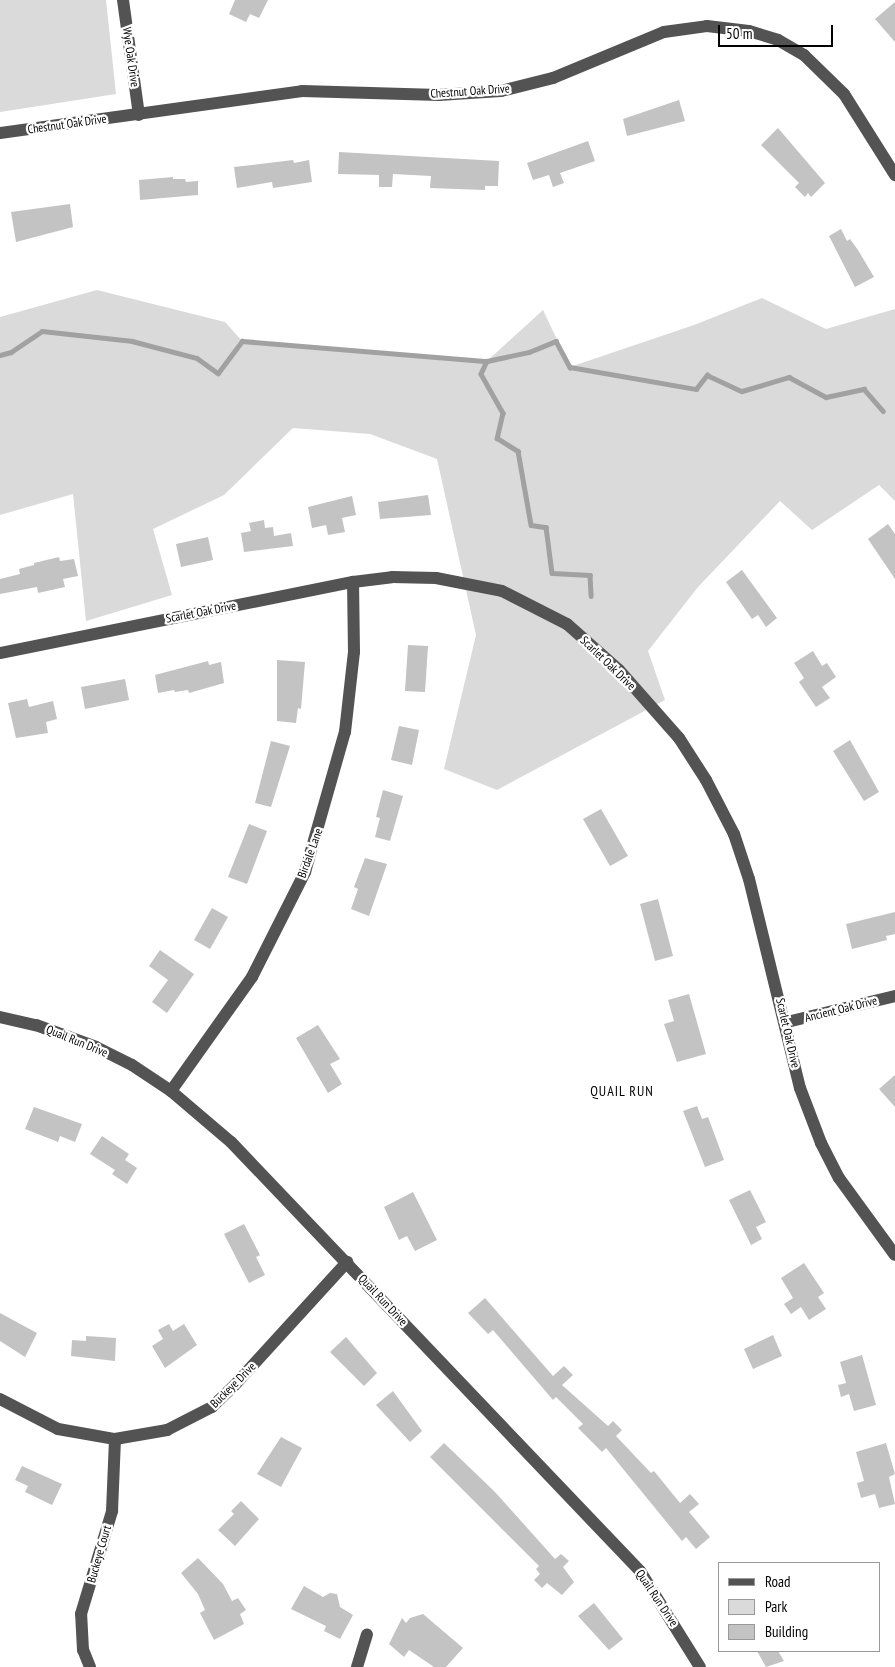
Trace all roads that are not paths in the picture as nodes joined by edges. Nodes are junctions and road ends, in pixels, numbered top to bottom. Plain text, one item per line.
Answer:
1 (123, 0) edge
2 (138, 115) junction
3 (0, 132) edge
4 (895, 175) edge
5 (354, 582) junction
6 (0, 653) edge
7 (895, 996) edge
8 (0, 1017) edge
9 (787, 1022) junction
10 (172, 1091) junction
11 (895, 1255) edge
12 (347, 1262) junction
13 (0, 1399) edge
14 (115, 1439) junction
15 (367, 1635) dead end
16 (90, 1667) edge
17 (357, 1667) edge
18 (700, 1667) edge

1 - 2 street, Wye Oak Drive
2 - 3 street, Chestnut Oak Drive
2 - 4 street, Chestnut Oak Drive
5 - 6 street, Scarlet Oak Drive
5 - 9 street, Scarlet Oak Drive
5 - 10 street, Birdale Lane
7 - 9 street, Ancient Oak Drive
8 - 10 street, Quail Run Drive
9 - 11 street, Scarlet Oak Drive
10 - 12 street, Quail Run Drive
12 - 14 street, Buckeye Drive
12 - 18 street, Quail Run Drive
13 - 14 street, Buckeye Drive
14 - 16 street, Buckeye Court
15 - 17 street

